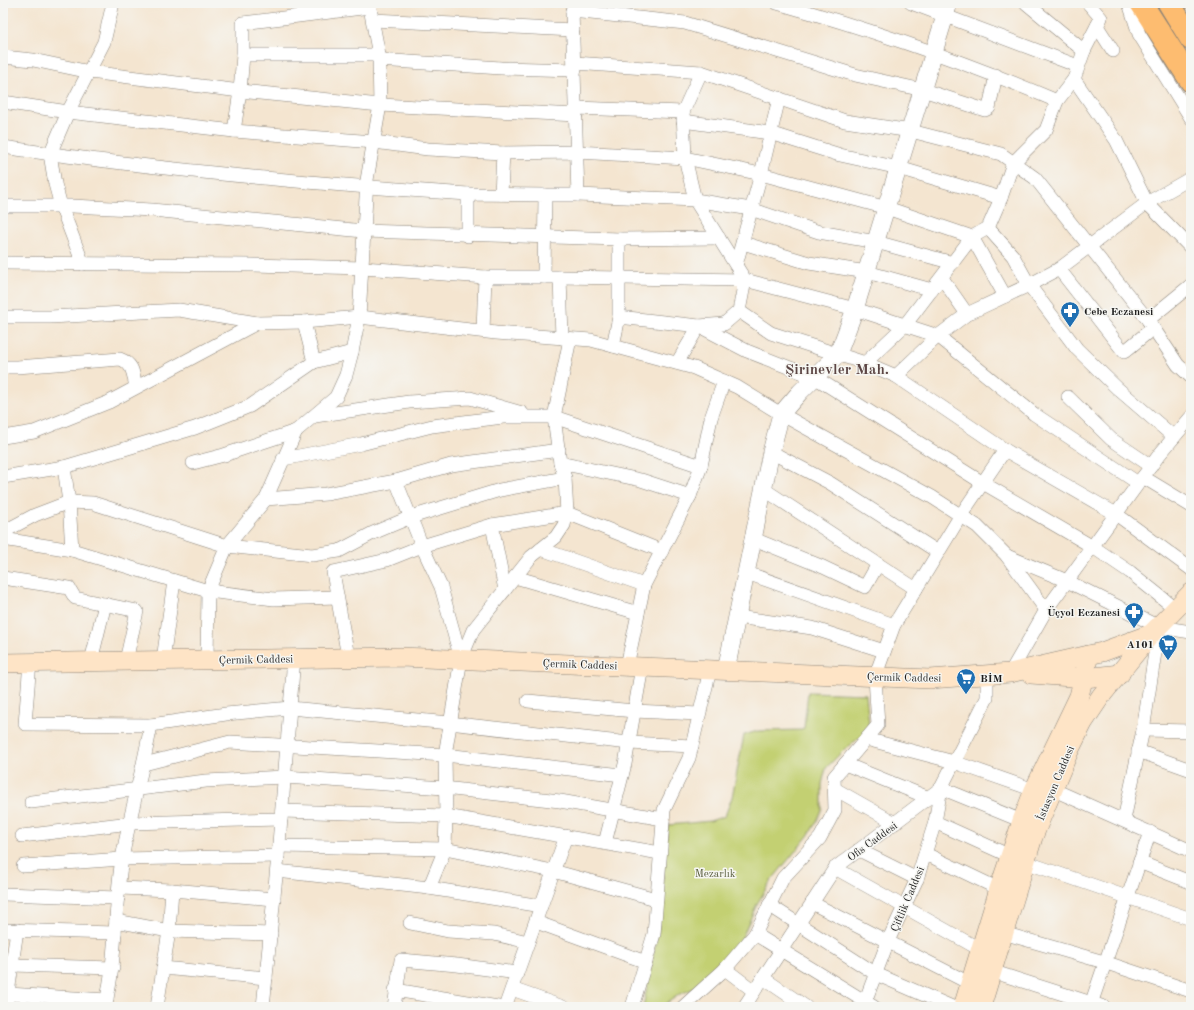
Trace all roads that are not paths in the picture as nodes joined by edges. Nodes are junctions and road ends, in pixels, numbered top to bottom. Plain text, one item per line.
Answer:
1 (113, 3) edge
2 (777, 3) edge
3 (911, 3) edge
4 (1026, 3) edge
5 (1088, 3) edge
6 (1129, 3) edge
7 (1141, 3) edge
8 (1169, 3) edge
9 (370, 5) edge
10 (573, 7) edge
11 (948, 9) edge
12 (373, 20) junction
13 (1097, 26) junction
14 (573, 30) junction
15 (1191, 39) edge
16 (1084, 51) junction
17 (1113, 51) dead end
18 (935, 52) junction
19 (243, 55) junction
20 (379, 57) junction
21 (3, 58) edge
22 (575, 66) junction
23 (1078, 66) junction
24 (90, 72) junction
25 (700, 72) junction
26 (996, 75) junction
27 (1074, 79) junction
28 (1191, 80) edge
29 (923, 90) junction
30 (240, 91) junction
31 (779, 98) junction
32 (1057, 101) junction
33 (3, 102) edge
34 (380, 104) junction
35 (68, 112) junction
36 (576, 112) junction
37 (683, 117) junction
38 (1191, 118) edge
39 (234, 131) junction
40 (911, 131) junction
41 (770, 133) junction
42 (374, 142) junction
43 (3, 147) edge
44 (577, 152) junction
45 (503, 153) junction
46 (50, 154) junction
47 (685, 158) junction
48 (1013, 163) junction
49 (899, 168) junction
50 (761, 174) junction
51 (1191, 178) edge
52 (367, 188) junction
53 (468, 194) junction
54 (501, 194) junction
55 (545, 195) junction
56 (578, 195) junction
57 (1001, 198) junction
58 (695, 200) junction
59 (1147, 203) junction
60 (3, 206) edge
61 (61, 206) junction
62 (887, 208) junction
63 (751, 209) junction
64 (988, 228) junction
65 (363, 231) junction
66 (468, 236) junction
67 (972, 237) junction
68 (544, 238) junction
69 (719, 238) junction
70 (619, 239) junction
71 (876, 242) junction
72 (743, 243) junction
73 (1090, 246) junction
74 (1191, 248) edge
75 (3, 263) edge
76 (953, 263) junction
77 (83, 264) junction
78 (736, 265) junction
79 (363, 268) junction
80 (1059, 269) junction
81 (866, 272) junction
82 (485, 277) junction
83 (544, 277) junction
84 (560, 277) junction
85 (619, 278) junction
86 (942, 278) junction
87 (745, 280) junction
88 (1029, 285) junction
89 (1189, 289) edge
90 (932, 290) junction
91 (1005, 296) junction
92 (855, 309) junction
93 (739, 311) junction
94 (967, 314) junction
95 (3, 317) edge
96 (359, 317) junction
97 (619, 317) junction
98 (304, 322) junction
99 (257, 323) junction
100 (1150, 324) junction
101 (905, 325) junction
102 (699, 326) junction
103 (483, 331) junction
104 (938, 336) junction
105 (566, 339) junction
106 (613, 346) junction
107 (352, 352) junction
108 (838, 354) junction
109 (314, 362) junction
110 (678, 363) junction
111 (865, 363) junction
112 (3, 367) edge
113 (896, 376) junction
114 (1191, 377) edge
115 (816, 378) junction
116 (724, 381) junction
117 (136, 388) junction
118 (1068, 397) dead end
119 (781, 414) junction
120 (315, 416) junction
121 (537, 417) junction
122 (554, 417) junction
123 (1189, 425) edge
124 (296, 431) junction
125 (3, 437) edge
126 (1174, 437) junction
127 (1005, 450) junction
128 (771, 452) junction
129 (559, 456) junction
130 (283, 459) junction
131 (193, 463) dead end
132 (701, 466) junction
133 (1151, 466) junction
134 (64, 467) junction
135 (3, 477) edge
136 (566, 478) junction
137 (1141, 480) junction
138 (396, 481) junction
139 (983, 483) junction
140 (765, 490) junction
141 (690, 496) junction
142 (266, 499) junction
143 (69, 502) junction
144 (1191, 506) edge
145 (567, 512) junction
146 (1116, 514) junction
147 (961, 515) junction
148 (411, 517) junction
149 (492, 525) junction
150 (3, 532) edge
151 (3, 539) edge
152 (754, 539) junction
153 (227, 546) junction
154 (422, 546) junction
155 (1093, 547) junction
156 (541, 549) junction
157 (72, 550) junction
158 (662, 551) junction
159 (938, 552) junction
160 (1006, 555) junction
161 (878, 564) junction
162 (1191, 569) edge
163 (747, 573) junction
164 (515, 577) junction
165 (3, 578) edge
166 (174, 581) junction
167 (1067, 581) junction
168 (644, 585) junction
169 (916, 588) junction
170 (505, 590) junction
171 (208, 591) junction
172 (1191, 593) edge
173 (337, 597) junction
174 (105, 604) junction
175 (1176, 609) junction
176 (1046, 610) junction
177 (638, 613) junction
178 (737, 617) junction
179 (894, 625) junction
180 (1155, 631) junction
181 (1191, 632) edge
182 (884, 651) junction
183 (1089, 655) junction
184 (348, 657) junction
185 (294, 658) junction
186 (461, 659) junction
187 (163, 660) junction
188 (207, 660) junction
189 (126, 661) junction
190 (30, 662) junction
191 (91, 662) junction
192 (3, 663) edge
193 (634, 666) junction
194 (718, 670) junction
195 (1010, 673) junction
196 (987, 674) junction
197 (1120, 674) junction
198 (875, 676) junction
199 (1085, 678) junction
200 (528, 701) dead end
201 (290, 708) junction
202 (634, 711) junction
203 (699, 714) junction
204 (449, 723) junction
205 (151, 725) junction
206 (1143, 730) junction
207 (1191, 731) edge
208 (866, 740) junction
209 (629, 743) junction
210 (287, 744) junction
211 (692, 746) junction
212 (1138, 751) junction
213 (444, 754) junction
214 (954, 762) junction
215 (144, 764) junction
216 (845, 764) junction
217 (1191, 770) edge
218 (622, 775) junction
219 (285, 777) junction
220 (444, 788) junction
221 (941, 788) junction
222 (136, 789) junction
223 (835, 789) junction
224 (1043, 790) junction
225 (929, 798) junction
226 (31, 802) dead end
227 (613, 810) junction
228 (282, 815) junction
229 (446, 816) junction
230 (663, 819) junction
231 (1124, 820) junction
232 (1022, 821) junction
233 (935, 822) junction
234 (130, 823) junction
235 (896, 824) junction
236 (1150, 832) junction
237 (22, 836) dead end
238 (566, 836) junction
239 (605, 843) junction
240 (445, 849) junction
241 (859, 850) junction
242 (279, 851) junction
243 (1191, 851) edge
244 (660, 853) junction
245 (926, 854) junction
246 (122, 859) junction
247 (1017, 859) junction
248 (1138, 862) junction
249 (23, 866) dead end
250 (835, 868) junction
251 (277, 871) junction
252 (553, 871) junction
253 (917, 879) junction
254 (1190, 882) dead end
255 (429, 888) junction
256 (998, 889) junction
257 (172, 890) junction
258 (118, 893) junction
259 (3, 894) edge
260 (1126, 897) junction
261 (274, 899) junction
262 (656, 899) junction
263 (812, 903) junction
264 (769, 905) junction
265 (541, 906) junction
266 (906, 907) junction
267 (1191, 919) edge
268 (536, 922) junction
269 (410, 923) dead end
270 (799, 924) junction
271 (116, 927) junction
272 (3, 930) edge
273 (17, 930) junction
274 (169, 931) junction
275 (1003, 933) junction
276 (271, 934) junction
277 (755, 934) junction
278 (888, 941) junction
279 (528, 942) junction
280 (981, 950) junction
281 (781, 951) junction
282 (646, 962) junction
283 (1104, 962) junction
284 (12, 965) junction
285 (113, 968) junction
286 (163, 968) junction
287 (724, 969) junction
288 (991, 971) junction
289 (517, 973) junction
290 (876, 974) junction
291 (266, 978) junction
292 (763, 978) junction
293 (970, 984) junction
294 (512, 988) junction
295 (395, 990) junction
296 (754, 991) junction
297 (1191, 991) edge
298 (8, 994) junction
299 (106, 1004) edge
300 (1090, 1005) edge
301 (867, 1006) edge
302 (6, 1007) edge
303 (157, 1007) edge
304 (262, 1007) edge
305 (394, 1007) edge
306 (498, 1007) edge
307 (505, 1007) edge
308 (563, 1007) edge
309 (632, 1007) edge
310 (683, 1007) edge
311 (744, 1007) edge
312 (806, 1007) edge
313 (952, 1007) edge
314 (963, 1007) edge
315 (981, 1007) edge
316 (1104, 1007) edge

1 - 24 street
2 - 18 street
3 - 11 street
4 - 16 street
5 - 13 street
6 - 38 street
7 - 28 highway
8 - 15 highway
9 - 12 street
9 - 19 street
10 - 14 street
10 - 29 street
11 - 18 street
11 - 23 street
12 - 14 street
12 - 20 street
13 - 16 street
13 - 17 street
14 - 22 street
16 - 23 street
18 - 26 street
18 - 29 street
19 - 20 street
19 - 30 street
20 - 22 street
20 - 34 street
21 - 24 street
22 - 25 street
22 - 36 street
23 - 27 street
24 - 30 street
24 - 35 street
25 - 31 street
25 - 37 street
26 - 29 street
26 - 32 street
27 - 32 street
27 - 59 street
29 - 40 street
30 - 34 street
30 - 39 street
31 - 40 street
31 - 41 street
32 - 48 street
33 - 35 street
34 - 36 street
34 - 42 street
35 - 39 street
35 - 46 street
36 - 37 street
36 - 44 street
37 - 41 street
37 - 47 street
39 - 42 street
40 - 48 street
40 - 49 street
41 - 49 street
41 - 50 street
42 - 45 street
42 - 52 street
43 - 46 street
44 - 45 street
44 - 47 street
44 - 56 street
45 - 54 street
46 - 52 street
46 - 61 street
47 - 50 street
47 - 58 street
48 - 57 street
48 - 73 street
49 - 57 street
49 - 62 street
50 - 62 street
50 - 63 street
51 - 59 street
52 - 53 street
52 - 65 street
53 - 54 street
53 - 66 street
54 - 55 street
55 - 56 street
55 - 68 street
56 - 58 street
57 - 64 street
58 - 63 street
58 - 69 street
59 - 73 street
59 - 74 street
60 - 61 street
61 - 65 street
61 - 77 street
62 - 67 street
62 - 71 street
63 - 71 street
63 - 72 street
64 - 67 street
64 - 88 street
65 - 66 street
65 - 79 street
66 - 68 street
67 - 76 street
67 - 91 street
68 - 70 street
68 - 83 street
69 - 70 street
69 - 78 street
70 - 85 street
71 - 76 street
71 - 81 street
72 - 78 street
72 - 81 street
73 - 80 street
73 - 100 street
75 - 77 street
76 - 86 street
77 - 79 street
78 - 87 street
79 - 82 street
79 - 96 street
80 - 88 street
80 - 100 street
81 - 90 street
81 - 92 street
82 - 83 street
82 - 103 street
83 - 84 street
84 - 85 street
84 - 105 street
85 - 87 street
85 - 97 street
86 - 90 street
86 - 94 street
87 - 92 street
87 - 93 street
88 - 91 street
88 - 126 street
89 - 100 street
90 - 101 street
91 - 94 street
92 - 101 street
92 - 108 street
93 - 102 street
93 - 108 street
94 - 104 street
95 - 99 street
96 - 98 street
96 - 103 street
96 - 107 street
97 - 102 street
97 - 106 street
98 - 99 street
98 - 109 street
99 - 117 street
100 - 114 street
101 - 104 street
101 - 111 street
102 - 110 street
102 - 115 street
103 - 105 street
104 - 113 street
104 - 137 street
105 - 106 street
105 - 122 street
106 - 110 street
107 - 109 street
107 - 120 street
108 - 111 street
108 - 115 street
109 - 134 street
110 - 116 street
111 - 113 street
112 - 117 street
113 - 127 street
115 - 119 street
115 - 139 street
116 - 119 street
116 - 132 street
117 - 125 street
118 - 133 street
119 - 128 street
119 - 147 street
120 - 121 street
120 - 124 street
121 - 122 street
121 - 130 street
122 - 129 street
122 - 132 street
123 - 126 street
124 - 130 street
124 - 131 street
126 - 133 street
127 - 139 street
127 - 146 street
128 - 140 street
128 - 159 street
129 - 136 street
129 - 138 street
129 - 141 street
130 - 142 street
132 - 141 street
133 - 137 street
134 - 135 street
134 - 143 street
136 - 145 street
136 - 148 street
137 - 144 street
137 - 146 street
138 - 142 street
138 - 148 street
139 - 147 street
139 - 155 street
140 - 152 street
140 - 161 street
141 - 158 street
142 - 153 street
143 - 150 street
143 - 153 street
143 - 157 street
145 - 149 street
145 - 156 street
145 - 158 street
146 - 155 street
146 - 162 street
147 - 159 street
147 - 160 street
148 - 153 street
148 - 154 street
149 - 154 street
149 - 170 street
151 - 157 street
152 - 161 street
152 - 163 street
153 - 171 street
154 - 173 street
154 - 186 street
155 - 167 street
155 - 175 street
156 - 164 street
156 - 168 street
157 - 166 street
158 - 168 street
159 - 169 street
160 - 167 street
160 - 176 street
161 - 169 street
163 - 178 street
163 - 179 street
164 - 170 street
164 - 177 street
165 - 174 street
166 - 171 street
166 - 187 street
167 - 176 street
167 - 180 street
168 - 177 street
169 - 179 street
170 - 186 street
171 - 173 street
171 - 188 street
172 - 175 main road, İstasyon Caddesi
173 - 184 street
174 - 189 street
174 - 191 street
175 - 180 main road, İstasyon Caddesi
176 - 195 street
177 - 193 street
178 - 182 street
178 - 194 street
179 - 182 street
180 - 181 street
180 - 183 main road, Çermik Caddesi
180 - 197 main road, İstasyon Caddesi
180 - 206 street
182 - 198 street
183 - 195 main road, Çermik Caddesi
183 - 199 main road
184 - 185 main road, Çermik Caddesi
184 - 186 main road, Çermik Caddesi
185 - 188 main road, Çermik Caddesi
185 - 201 street
186 - 193 main road, Çermik Caddesi
186 - 204 street
187 - 188 main road, Çermik Caddesi
187 - 189 main road, Çermik Caddesi
189 - 191 main road, Çermik Caddesi
190 - 191 main road, Çermik Caddesi
190 - 192 main road, Çermik Caddesi
190 - 205 street
193 - 194 main road, Çermik Caddesi
193 - 202 street
194 - 198 main road, Çermik Caddesi
194 - 203 street
195 - 196 main road, Çermik Caddesi
195 - 199 main road
196 - 198 main road, Çermik Caddesi
196 - 214 street, Ofis Caddesi
197 - 199 main road
197 - 224 main road, İstasyon Caddesi
198 - 208 street
199 - 224 main road
200 - 202 street
201 - 204 street
201 - 205 street
201 - 210 street
202 - 203 street
202 - 209 street
203 - 211 street
204 - 209 street
204 - 213 street
205 - 215 street
206 - 207 street
206 - 212 street
208 - 214 street
208 - 216 street
209 - 211 street
209 - 218 street
210 - 213 street
210 - 215 street
210 - 219 street
211 - 230 street
212 - 217 street
212 - 231 street
213 - 218 street
213 - 220 street
214 - 221 street, Ofis Caddesi
214 - 224 street
215 - 222 street
216 - 223 street
216 - 225 street
218 - 227 street
219 - 220 street
219 - 222 street
219 - 228 street
220 - 227 street
220 - 229 street
221 - 225 street, Ofis Caddesi
221 - 232 street
221 - 233 street, Çiftlik Caddesi
222 - 226 street
222 - 234 street
223 - 235 street
223 - 264 street
224 - 231 street
224 - 232 main road
224 - 247 main road, İstasyon Caddesi
225 - 235 street, Ofis Caddesi
227 - 230 street
227 - 239 street
228 - 229 street
228 - 234 street
228 - 242 street
229 - 238 street
229 - 240 street
230 - 244 street
231 - 236 street
232 - 247 main road
233 - 245 street, Çiftlik Caddesi
233 - 247 street
234 - 237 street
234 - 246 street
235 - 241 street, Ofis Caddesi
236 - 243 street
236 - 248 street
238 - 239 street
238 - 252 street
239 - 244 street
240 - 242 street
240 - 252 street
240 - 255 street
241 - 250 street, Ofis Caddesi
241 - 253 street
242 - 246 street
242 - 251 street
244 - 262 street
245 - 253 street, Çiftlik Caddesi
245 - 256 street
246 - 249 street
246 - 258 street
247 - 256 main road
247 - 260 street
247 - 275 main road, İstasyon Caddesi
248 - 254 street
248 - 260 street
250 - 263 street, Ofis Caddesi
250 - 266 street
251 - 255 street
251 - 261 street
252 - 262 street
252 - 265 street
253 - 266 street, Çiftlik Caddesi
255 - 265 street
256 - 280 main road
257 - 258 street
257 - 261 street
257 - 274 street
258 - 259 street
258 - 271 street
260 - 267 street
260 - 283 street
261 - 276 street
262 - 282 street
263 - 270 street, Ofis Caddesi
263 - 278 street
264 - 270 street
264 - 277 street
265 - 268 street
266 - 278 street, Çiftlik Caddesi
266 - 280 street
268 - 279 street
268 - 282 street
269 - 279 street
270 - 281 street, Ofis Caddesi
270 - 290 street
271 - 273 street
271 - 274 street
271 - 285 street
272 - 273 street
273 - 284 street
274 - 276 street
274 - 286 street
275 - 283 street
275 - 288 main road, İstasyon Caddesi
276 - 291 street
277 - 281 street
277 - 287 street
278 - 290 street, Çiftlik Caddesi
278 - 293 street
279 - 289 street
280 - 293 main road
281 - 292 street, Ofis Caddesi
281 - 301 street
282 - 309 street
283 - 297 street
283 - 300 street
284 - 285 street
284 - 298 street
285 - 299 street
286 - 291 street
286 - 303 street
287 - 296 street
287 - 310 street
288 - 300 street
288 - 315 main road, İstasyon Caddesi
289 - 294 street
289 - 295 street
290 - 301 street, Çiftlik Caddesi
290 - 313 street
291 - 304 street
292 - 296 street, Ofis Caddesi
292 - 312 street
293 - 314 main road
294 - 307 street
294 - 308 street
295 - 305 street
295 - 306 street
296 - 311 street, Ofis Caddesi
298 - 299 street
298 - 302 street
300 - 316 street

